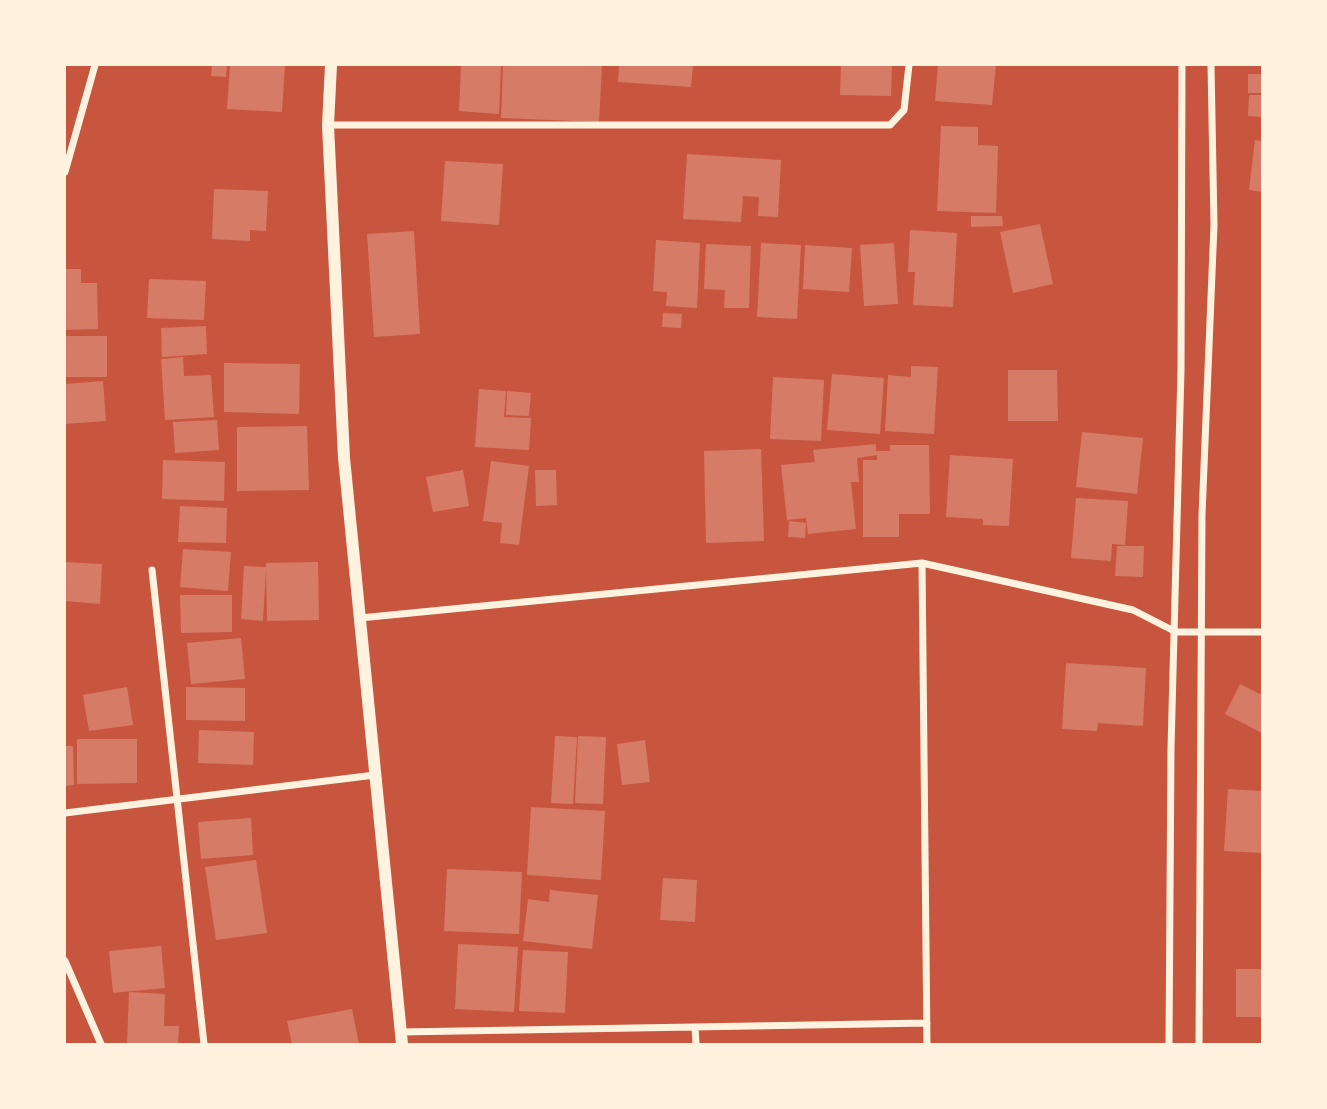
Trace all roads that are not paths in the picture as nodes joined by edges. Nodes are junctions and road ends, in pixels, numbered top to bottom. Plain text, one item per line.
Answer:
1 (94, 65) edge
2 (331, 65) edge
3 (909, 65) edge
4 (1182, 65) edge
5 (1211, 65) edge
6 (328, 125) junction
7 (65, 172) edge
8 (922, 562) junction
9 (152, 570) dead end
10 (360, 618) junction
11 (1176, 632) junction
12 (1200, 632) junction
13 (1262, 632) edge
14 (375, 775) junction
15 (177, 798) junction
16 (65, 813) edge
17 (65, 961) edge
18 (67, 976) edge
19 (927, 1023) junction
20 (695, 1027) junction
21 (401, 1038) edge
22 (101, 1044) edge
23 (204, 1044) edge
24 (696, 1044) edge
25 (927, 1044) edge
26 (1169, 1044) edge
27 (1199, 1044) edge

1 - 7 street
2 - 6 street
3 - 6 street
4 - 11 street
5 - 12 street
6 - 10 street
8 - 10 street
8 - 11 street
8 - 19 street
9 - 15 street
10 - 14 street
11 - 12 street
11 - 26 street
12 - 13 street
12 - 27 street
14 - 15 street
14 - 21 street
15 - 16 street
15 - 23 street
17 - 18 street
18 - 22 street
19 - 20 street
19 - 25 street
20 - 21 street
20 - 24 street

